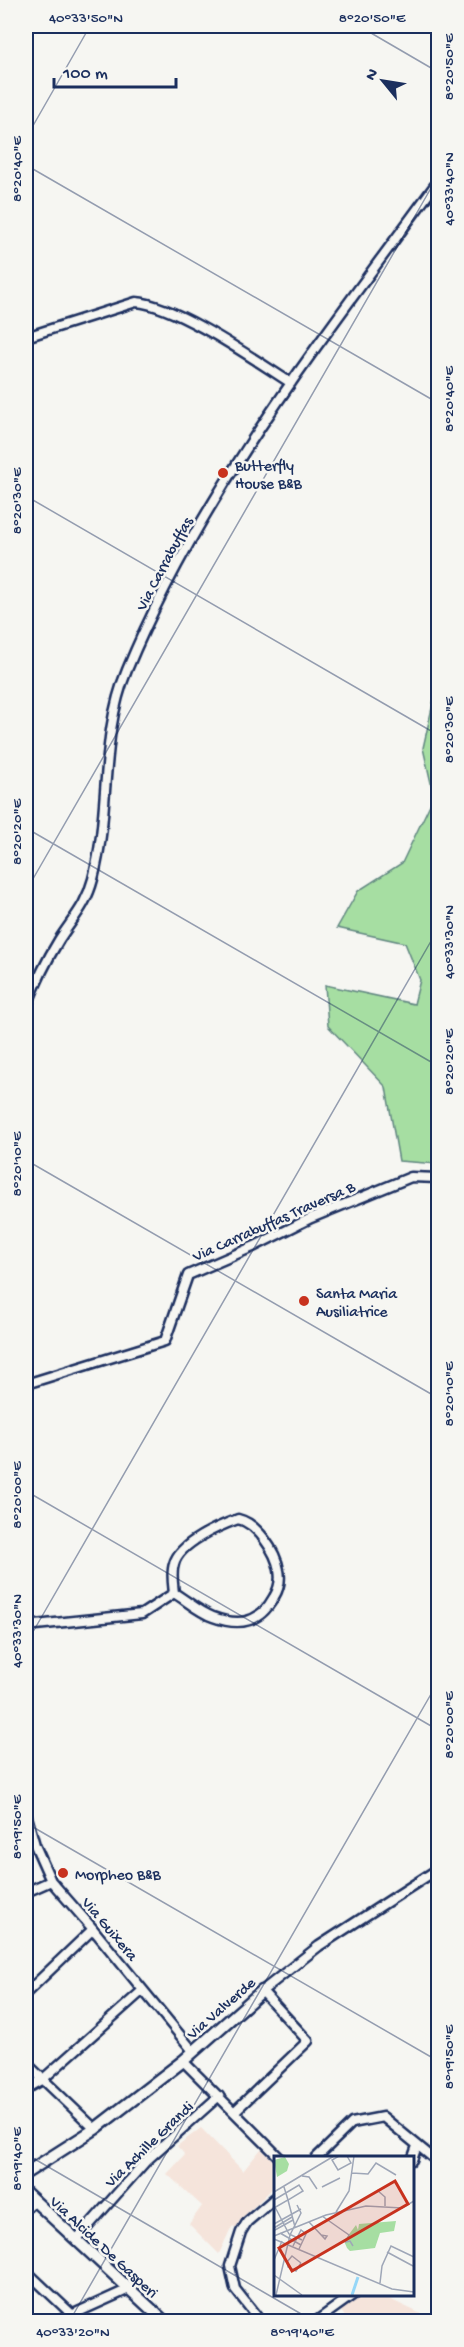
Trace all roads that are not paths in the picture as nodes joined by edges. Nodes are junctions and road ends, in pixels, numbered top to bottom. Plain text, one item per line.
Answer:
1 (438, 181) edge
2 (26, 337) edge
3 (291, 383) junction
4 (26, 1008) edge
5 (438, 1178) edge
6 (26, 1384) edge
7 (174, 1593) junction
8 (26, 1626) edge
9 (26, 1813) edge
10 (438, 1869) edge
11 (51, 1881) junction
12 (26, 1892) edge
13 (93, 1929) junction
14 (143, 1990) junction
15 (262, 1991) junction
16 (26, 1993) edge
17 (193, 2051) junction
18 (183, 2061) junction
19 (26, 2063) edge
20 (42, 2080) junction
21 (26, 2089) edge
22 (219, 2096) junction
23 (234, 2112) junction
24 (95, 2129) junction
25 (417, 2146) junction
26 (278, 2156) edge
27 (318, 2156) edge
28 (413, 2156) edge
29 (438, 2162) edge
30 (26, 2173) edge
31 (274, 2199) edge
32 (28, 2200) edge
33 (76, 2240) junction
34 (26, 2271) edge
35 (129, 2289) junction
36 (353, 2296) edge
37 (72, 2314) junction
38 (56, 2322) edge
39 (80, 2322) edge
40 (165, 2322) edge
41 (261, 2322) edge
42 (315, 2322) edge

1 - 3 street, Via Carrabuffas
2 - 3 street
3 - 4 street, Via Carrabuffas
5 - 6 street, Via Carrabuffas Traversa B
7 - 7 street
7 - 8 street
9 - 11 street, Via Guixera
10 - 15 street, Via Valverde
11 - 12 street
11 - 13 street, Via Guixera
13 - 14 street, Via Guixera
13 - 16 street
14 - 17 street, Via Guixera
14 - 20 street
15 - 17 street, Via Valverde
15 - 23 street
17 - 18 street, Via Valverde
18 - 22 street
18 - 24 street, Via Valverde
19 - 20 street
20 - 21 street
20 - 24 street
22 - 23 street
22 - 33 street, Via Achille Grandi
23 - 26 street
24 - 30 street, Via Valverde
25 - 27 street
25 - 28 street
25 - 29 street
31 - 41 street
32 - 33 street, Via Alcide De Gasperi
33 - 35 street, Via Alcide De Gasperi
34 - 37 street
35 - 37 street
35 - 40 street, Via Alcide De Gasperi
36 - 42 street
37 - 38 street
37 - 39 street

